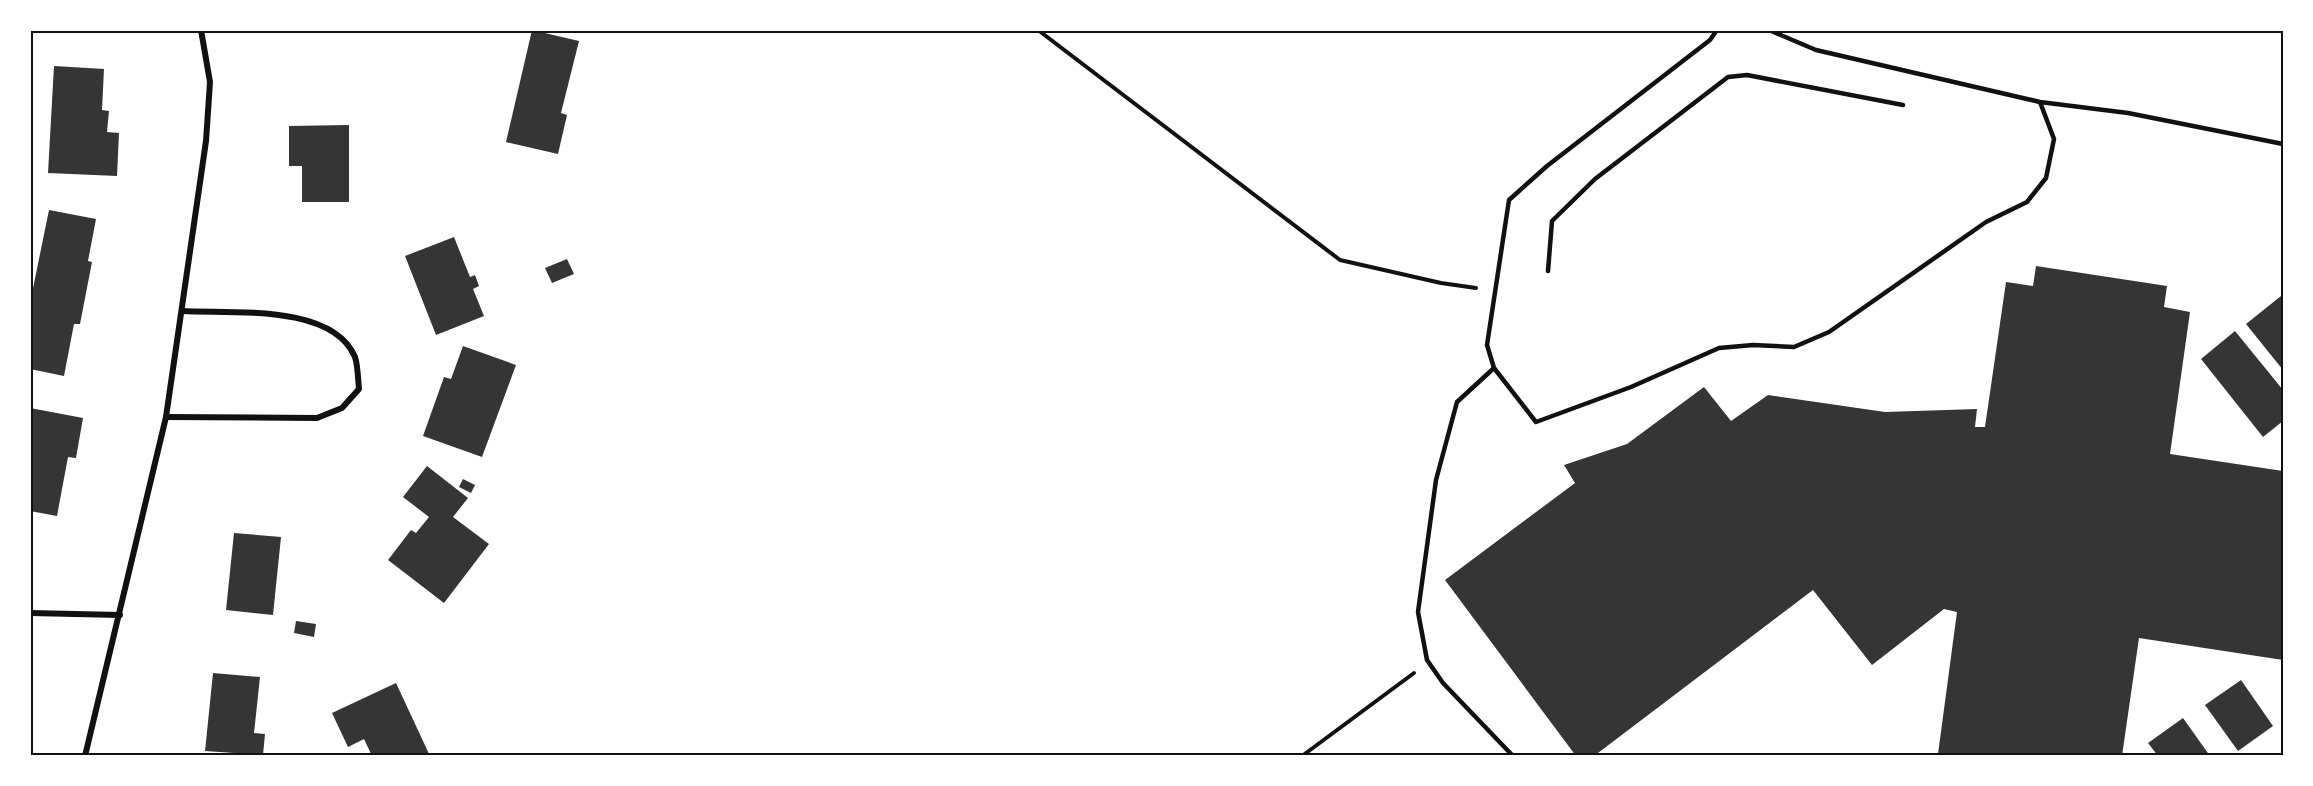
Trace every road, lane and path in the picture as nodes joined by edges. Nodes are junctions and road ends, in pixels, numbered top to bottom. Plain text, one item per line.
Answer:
1 (201, 30) edge
2 (1038, 30) edge
3 (1717, 30) edge
4 (1769, 30) edge
5 (2040, 102) junction
6 (1903, 105) dead end
7 (2283, 144) edge
8 (1548, 271) dead end
9 (1495, 290) junction
10 (182, 311) junction
11 (1494, 368) junction
12 (166, 417) junction
13 (30, 613) edge
14 (120, 615) junction
15 (1427, 660) junction
16 (85, 756) edge
17 (1302, 756) edge
18 (1513, 756) edge

1 - 10 street
2 - 9 path
3 - 9 lane
4 - 5 lane
5 - 7 lane
5 - 11 lane
6 - 8 lane
9 - 11 lane
10 - 12 street
10 - 12 street
11 - 15 lane
12 - 14 street
13 - 14 street
14 - 16 street
15 - 17 path
15 - 18 lane

